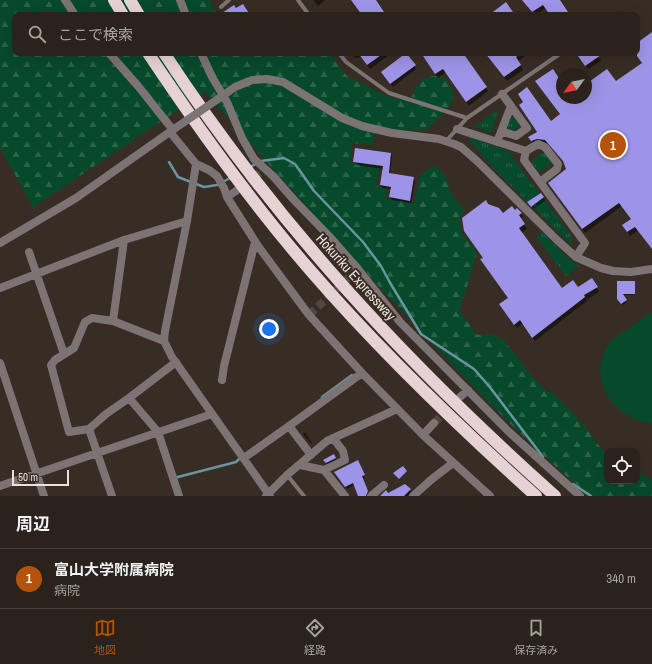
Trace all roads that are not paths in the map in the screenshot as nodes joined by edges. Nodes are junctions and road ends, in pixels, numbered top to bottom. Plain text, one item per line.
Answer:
1 (64, 0) edge
2 (114, 0) edge
3 (130, 0) edge
4 (180, 0) edge
5 (229, 0) edge
6 (298, 0) edge
7 (221, 7) dead end
8 (73, 12) edge
9 (121, 12) edge
10 (137, 12) edge
11 (185, 12) edge
12 (307, 12) edge
13 (112, 56) edge
14 (150, 56) edge
15 (166, 56) edge
16 (202, 56) edge
17 (341, 56) edge
18 (557, 56) edge
19 (502, 94) junction
20 (220, 97) junction
21 (511, 106) junction
22 (467, 118) junction
23 (457, 130) junction
24 (172, 131) junction
25 (501, 131) junction
26 (446, 141) junction
27 (497, 142) junction
28 (526, 152) junction
29 (196, 164) junction
30 (540, 182) junction
31 (236, 191) tunnel mouth
32 (227, 197) junction
33 (187, 221) junction
34 (124, 240) junction
35 (255, 242) junction
36 (0, 243) edge
37 (29, 252) dead end
38 (576, 256) junction
39 (652, 269) edge
40 (36, 274) junction
41 (0, 288) edge
42 (113, 321) junction
43 (164, 342) junction
44 (64, 354) junction
45 (176, 362) junction
46 (0, 363) edge
47 (362, 373) junction
48 (222, 380) dead end
49 (468, 390) junction
50 (460, 397) tunnel mouth
51 (130, 398) junction
52 (397, 409) junction
53 (212, 414) junction
54 (434, 423) tunnel mouth
55 (289, 426) junction
56 (89, 429) junction
57 (158, 432) junction
58 (423, 434) junction
59 (333, 438) junction
60 (98, 453) junction
61 (311, 455) junction
62 (244, 458) junction
63 (453, 463) junction
64 (300, 465) junction
65 (324, 470) junction
66 (36, 474) junction
67 (287, 475) junction
68 (0, 486) edge
69 (384, 486) dead end
70 (268, 495) edge
71 (44, 496) edge
72 (112, 496) edge
73 (179, 496) edge
74 (304, 496) edge
75 (345, 496) edge
76 (371, 496) edge
77 (413, 496) edge
78 (490, 496) edge
79 (536, 496) edge
80 (555, 496) edge
81 (580, 496) edge

1 - 8 street
2 - 9 highway
3 - 10 highway
4 - 11 street
5 - 7 lane
6 - 12 lane
13 - 24 street
14 - 79 highway, Hokuriku Expressway
15 - 80 highway, Hokuriku Expressway
16 - 20 street
17 - 22 lane
18 - 19 lane
19 - 21 street
19 - 22 lane
20 - 24 street, bridge
20 - 26 street
20 - 49 street
21 - 25 street
21 - 25 street
22 - 23 lane
23 - 26 lane
23 - 27 street
24 - 29 street
24 - 36 street
25 - 27 street
26 - 38 street
27 - 28 street
28 - 30 street
28 - 30 street
29 - 32 street
29 - 33 street
30 - 38 street
31 - 32 street
32 - 35 street
33 - 34 street
33 - 43 street
34 - 40 street
34 - 42 street
35 - 47 street
35 - 48 street
37 - 40 street
38 - 39 street
40 - 41 street
40 - 44 street
42 - 43 street
42 - 44 street
43 - 45 street
44 - 56 street
45 - 51 street
45 - 53 street
46 - 66 street
47 - 52 street
47 - 55 street
49 - 50 street
49 - 81 street
51 - 56 street
51 - 57 street
52 - 58 street
52 - 59 street
53 - 57 street
53 - 62 street
54 - 58 street
55 - 61 street
55 - 62 street
56 - 60 street
57 - 60 street
57 - 73 street
58 - 63 street
59 - 61 street
59 - 65 street
60 - 66 street
60 - 72 street
61 - 64 street
62 - 70 street
63 - 77 street
63 - 78 street
64 - 65 street
64 - 67 street
65 - 75 street
66 - 68 street
66 - 71 street
67 - 70 street
67 - 74 lane
69 - 76 street

